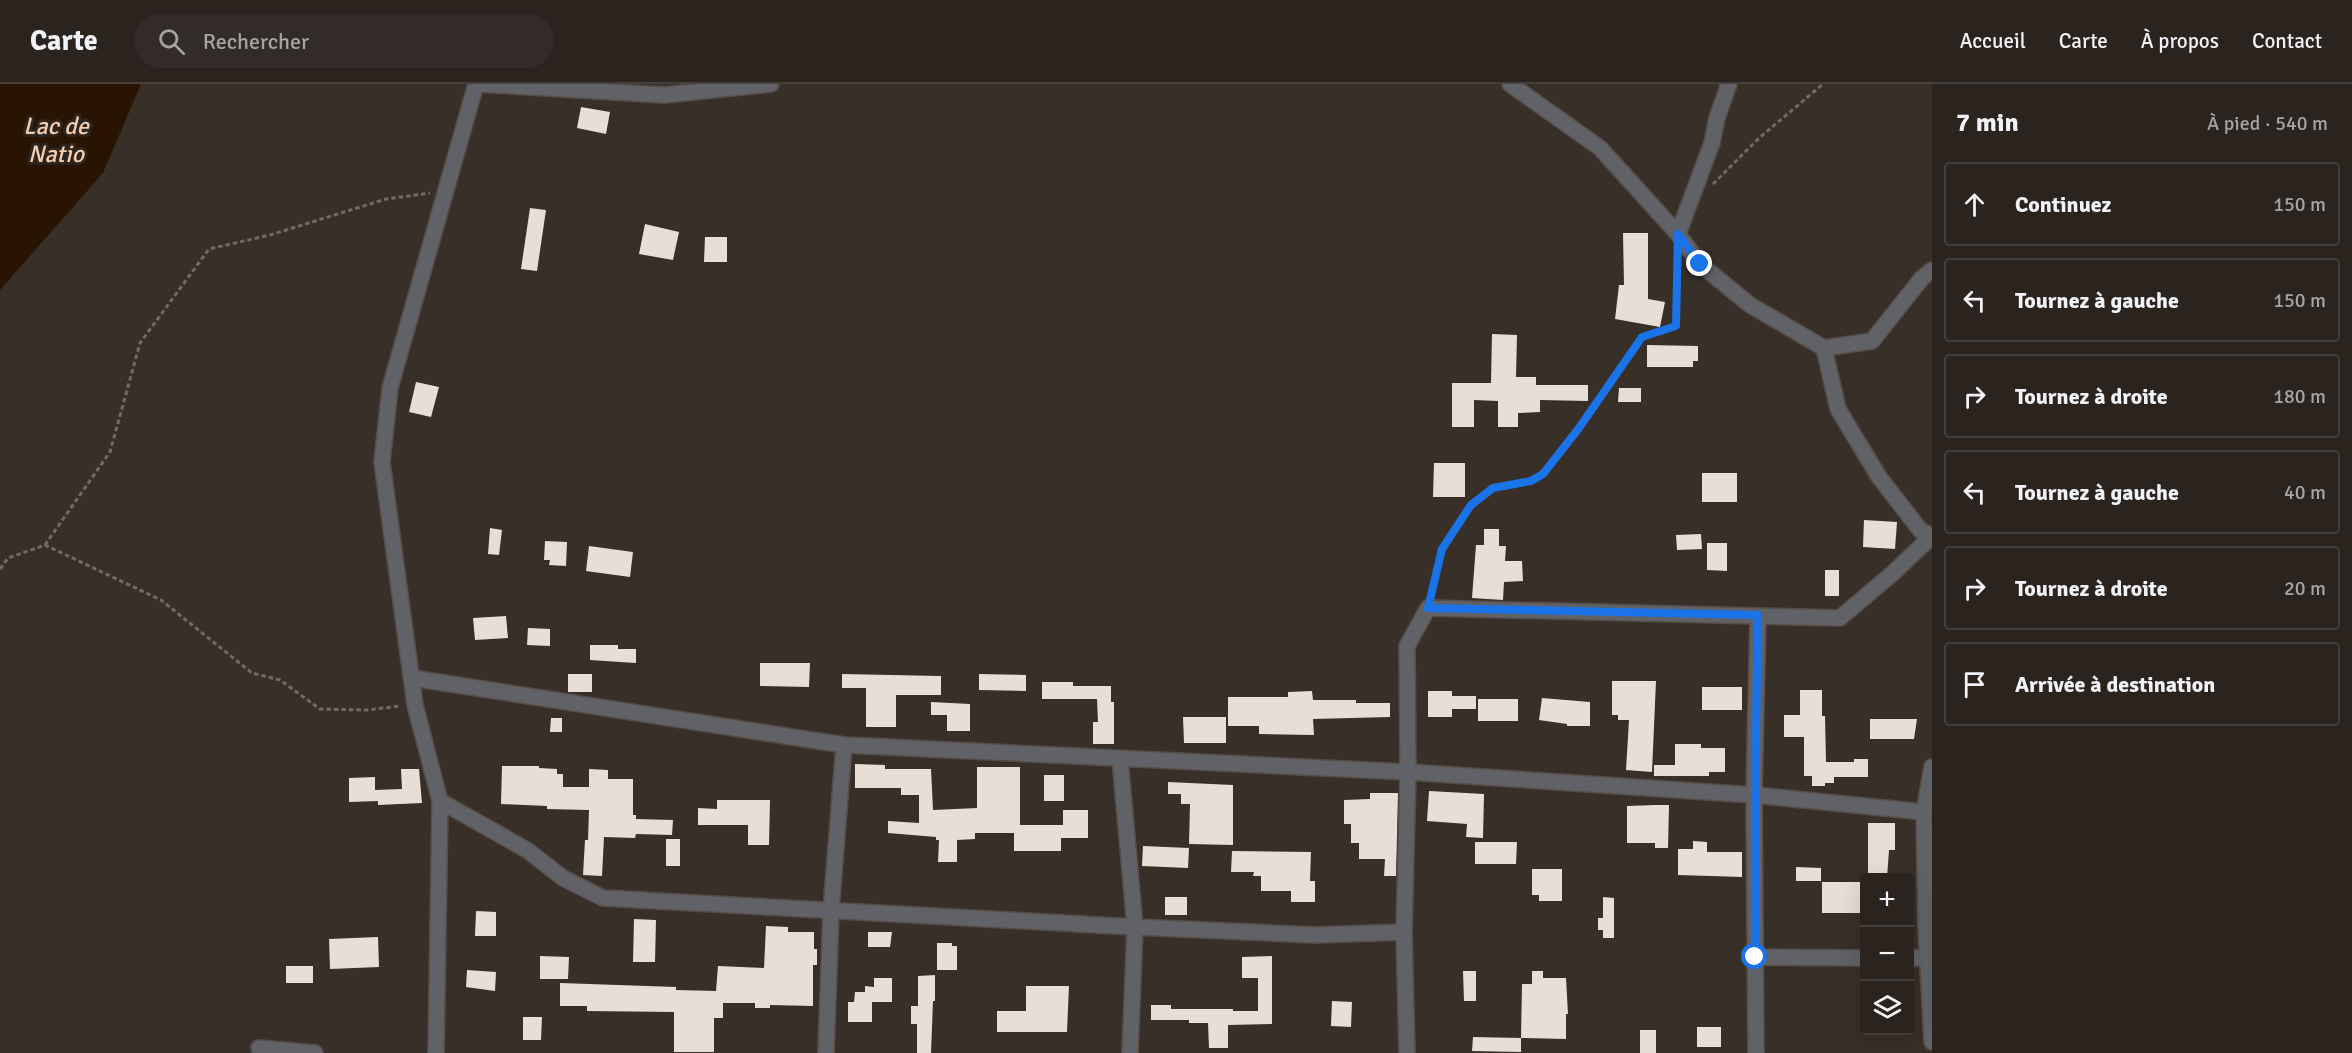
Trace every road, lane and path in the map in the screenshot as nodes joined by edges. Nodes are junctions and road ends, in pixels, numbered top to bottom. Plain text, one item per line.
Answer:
1 (478, 84) edge
2 (771, 84) edge
3 (1510, 84) edge
4 (1729, 84) edge
5 (1823, 84) edge
6 (1710, 187) dead end
7 (446, 191) junction
8 (1678, 234) junction
9 (1932, 270) edge
10 (1824, 348) junction
11 (1932, 536) edge
12 (45, 544) junction
13 (0, 569) edge
14 (1428, 608) junction
15 (1758, 615) junction
16 (412, 678) junction
17 (415, 705) junction
18 (844, 745) junction
19 (1120, 759) junction
20 (1932, 767) edge
21 (1408, 772) junction
22 (1755, 795) junction
23 (440, 801) junction
24 (1924, 812) junction
25 (831, 911) junction
26 (1135, 927) junction
27 (1404, 932) junction
28 (1755, 957) junction
29 (1860, 958) edge
30 (1914, 958) edge
31 (1928, 958) junction
32 (1931, 982) edge
33 (1932, 1042) edge
34 (259, 1048) dead end
35 (315, 1053) edge
36 (431, 1053) edge
37 (436, 1053) edge
38 (446, 1053) edge
39 (826, 1053) edge
40 (1130, 1053) edge
41 (1407, 1053) edge
42 (1756, 1053) edge

1 - 2 street
1 - 7 street
3 - 8 street
4 - 8 street
5 - 6 path
7 - 12 path
7 - 16 street
8 - 10 street
8 - 14 path
9 - 10 street
10 - 11 street
11 - 15 street
12 - 13 path
12 - 17 path
14 - 15 street
14 - 21 street
15 - 22 street
16 - 17 street
16 - 18 street
17 - 23 street
18 - 19 street
18 - 25 street
19 - 21 street
19 - 26 street
20 - 24 street
21 - 22 street
21 - 27 street
22 - 24 street
22 - 28 street
23 - 25 street
23 - 37 street
24 - 31 street
25 - 26 street
25 - 39 street
26 - 27 street
26 - 40 street
27 - 41 street
28 - 29 street
28 - 42 street
30 - 31 street
31 - 32 street
32 - 33 street
34 - 35 street
36 - 37 street
37 - 38 street

